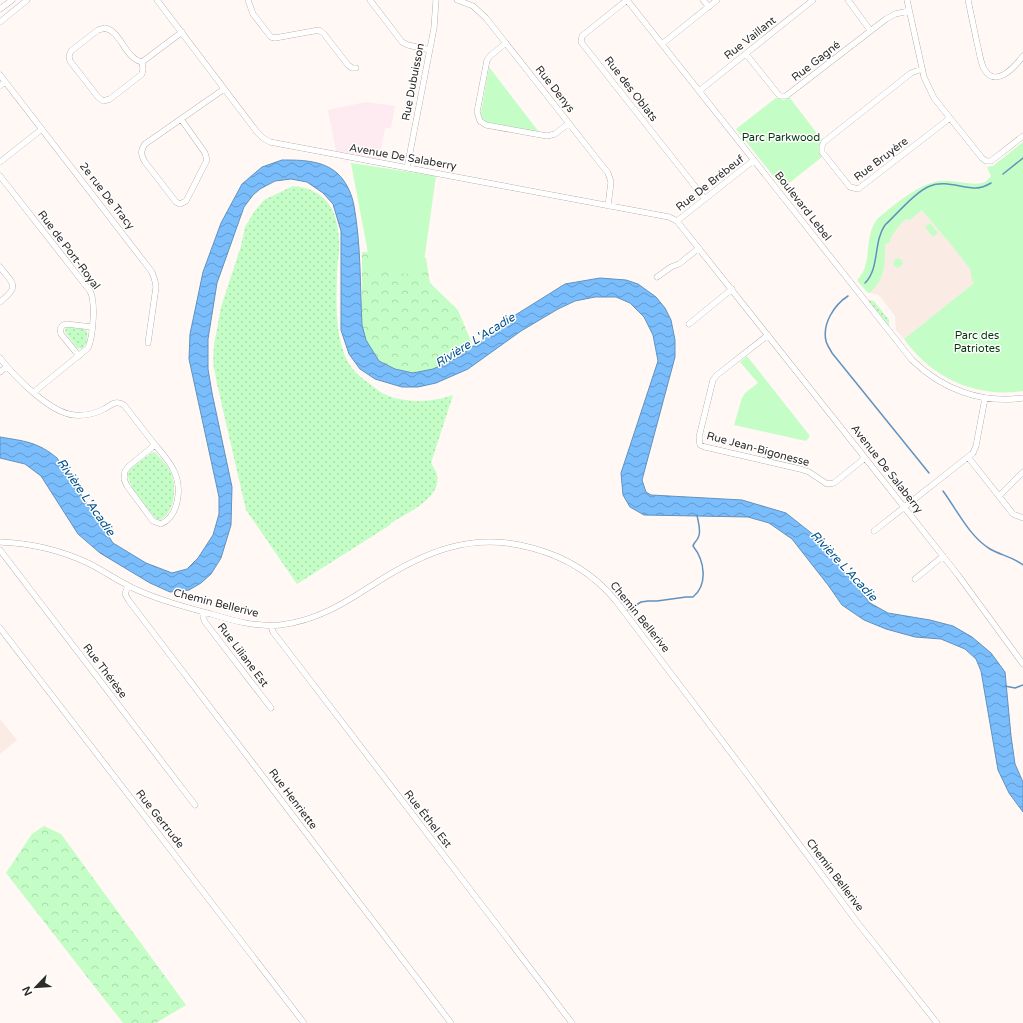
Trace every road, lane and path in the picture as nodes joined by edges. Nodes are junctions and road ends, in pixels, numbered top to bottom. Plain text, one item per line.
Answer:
1 (12, 0) edge
2 (27, 0) edge
3 (157, 0) edge
4 (248, 0) edge
5 (370, 0) edge
6 (436, 0) edge
7 (457, 0) edge
8 (627, 0) edge
9 (703, 0) edge
10 (717, 0) edge
11 (813, 0) edge
12 (848, 0) edge
13 (907, 0) edge
14 (968, 0) edge
15 (709, 7) junction
16 (0, 9) edge
17 (909, 11) junction
18 (0, 22) edge
19 (870, 30) junction
20 (182, 32) junction
21 (506, 43) junction
22 (662, 44) junction
23 (430, 50) junction
24 (746, 54) junction
25 (1023, 56) edge
26 (142, 62) junction
27 (356, 68) dead end
28 (922, 69) junction
29 (0, 75) edge
30 (3, 84) edge
31 (224, 89) junction
32 (699, 91) junction
33 (950, 118) junction
34 (181, 119) junction
35 (569, 123) junction
36 (42, 129) junction
37 (1023, 136) edge
38 (754, 160) junction
39 (0, 162) edge
40 (407, 168) junction
41 (0, 176) edge
42 (705, 199) junction
43 (608, 206) junction
44 (677, 222) junction
45 (699, 248) junction
46 (0, 267) edge
47 (657, 277) dead end
48 (732, 290) junction
49 (0, 302) edge
50 (689, 324) dead end
51 (92, 327) junction
52 (768, 335) junction
53 (148, 343) dead end
54 (79, 356) junction
55 (0, 358) edge
56 (6, 367) junction
57 (0, 372) edge
58 (34, 392) junction
59 (985, 398) junction
60 (1023, 398) edge
61 (155, 445) junction
62 (968, 457) junction
63 (865, 458) junction
64 (1023, 472) edge
65 (999, 496) junction
66 (904, 507) junction
67 (1023, 518) edge
68 (874, 531) dead end
69 (0, 542) edge
70 (0, 550) edge
71 (943, 556) junction
72 (915, 579) dead end
73 (128, 586) junction
74 (203, 612) junction
75 (271, 626) junction
76 (0, 628) edge
77 (1023, 664) edge
78 (271, 708) dead end
79 (195, 805) dead end
80 (304, 1023) edge
81 (451, 1023) edge
82 (572, 1023) edge
83 (938, 1023) edge

1 - 16 street
2 - 18 street
3 - 20 street, Avenue De Salaberry
4 - 27 street
5 - 23 street
6 - 23 street, Rue Dubuisson
7 - 21 street, Rue Denys
8 - 22 street, Boulevard Lebel
8 - 42 street, Rue des Oblats
9 - 15 street
10 - 15 street
11 - 24 street, Rue Vaillant
12 - 19 street
13 - 17 street
14 - 25 street
15 - 22 street
17 - 19 street, Rue Gagné
17 - 28 street
19 - 24 street, Rue Gagné
20 - 26 street
20 - 31 street, Avenue De Salaberry
21 - 35 street, Rue Denys
21 - 35 street
22 - 32 street, Boulevard Lebel
23 - 40 street, Rue Dubuisson
24 - 32 street, Rue Vaillant
26 - 26 street
28 - 33 street
28 - 33 street, Rue Bruyère
29 - 30 street, 2e rue De Tracy
30 - 36 street, 2e rue De Tracy
31 - 34 street
31 - 40 street, Avenue De Salaberry
32 - 38 street, Boulevard Lebel
33 - 37 street
34 - 34 street
35 - 43 street, Rue Denys
36 - 39 street
36 - 53 street, 2e rue De Tracy
38 - 42 street, Rue De Brébeuf
38 - 59 street, Boulevard Lebel
40 - 43 street, Avenue De Salaberry
41 - 51 street, Rue de Port-Royal
42 - 44 street, Rue De Brébeuf
43 - 44 street, Avenue De Salaberry
44 - 45 street, Avenue De Salaberry
45 - 47 street
45 - 48 street, Avenue De Salaberry
46 - 49 street
48 - 50 street
48 - 52 street, Avenue De Salaberry
51 - 54 street, Rue de Port-Royal
51 - 54 street
52 - 63 street, Avenue De Salaberry
52 - 63 street, Rue Jean-Bigonesse
54 - 58 street, Rue de Port-Royal
55 - 56 street
56 - 57 street
56 - 58 street
58 - 61 street
59 - 60 street, Boulevard Lebel
59 - 62 street
61 - 61 street
62 - 65 street
62 - 66 street
63 - 66 street, Avenue De Salaberry
64 - 65 street
65 - 67 street
66 - 68 street
66 - 71 street, Avenue De Salaberry
69 - 73 street, Chemin Bellerive
70 - 79 street, Rue Thérèse
71 - 72 street
71 - 77 street, Avenue De Salaberry
73 - 74 street, Chemin Bellerive
73 - 81 street, Rue Henriette
74 - 75 street, Chemin Bellerive
74 - 78 street, Rue Liliane Est
75 - 82 street, Rue Éthel Est
75 - 83 street, Chemin Bellerive
76 - 80 street, Rue Gertrude

